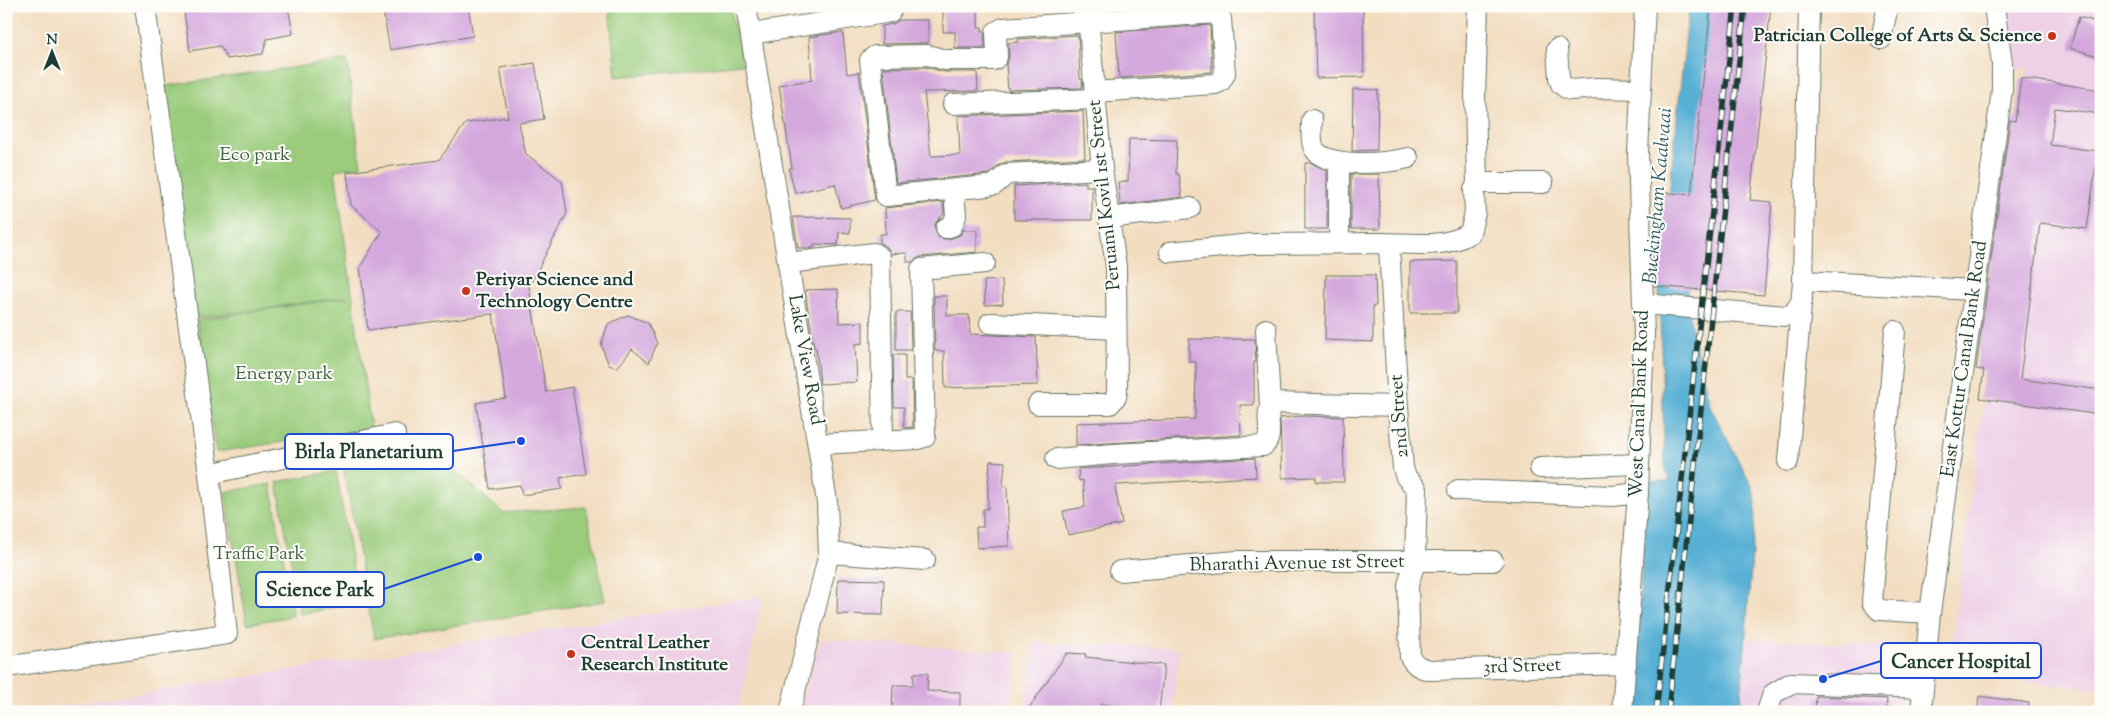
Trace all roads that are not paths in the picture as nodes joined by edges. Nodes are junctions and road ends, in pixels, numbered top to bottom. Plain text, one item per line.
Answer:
1 (145, 6) edge
2 (746, 6) edge
3 (893, 6) edge
4 (1478, 6) edge
5 (1645, 6) edge
6 (1809, 6) edge
7 (1888, 6) edge
8 (1993, 7) edge
9 (1088, 14) edge
10 (751, 34) junction
11 (1881, 39) dead end
12 (1556, 49) dead end
13 (1641, 89) junction
14 (1095, 96) junction
15 (952, 104) dead end
16 (1312, 120) dead end
17 (1408, 158) dead end
18 (1339, 163) junction
19 (1102, 169) junction
20 (1543, 183) dead end
21 (1478, 185) junction
22 (954, 190) junction
23 (1190, 208) dead end
24 (1109, 218) junction
25 (946, 228) dead end
26 (1339, 243) junction
27 (1385, 244) junction
28 (1170, 252) dead end
29 (788, 263) junction
30 (985, 263) dead end
31 (1973, 290) junction
32 (1803, 291) junction
33 (1650, 305) junction
34 (990, 323) dead end
35 (1116, 329) junction
36 (1266, 329) dead end
37 (1895, 331) dead end
38 (1038, 404) dead end
39 (1270, 406) junction
40 (1398, 406) junction
41 (395, 434) dead end
42 (882, 440) junction
43 (819, 444) junction
44 (1056, 460) dead end
45 (1788, 462) dead end
46 (1638, 464) junction
47 (1540, 468) dead end
48 (209, 474) junction
49 (1458, 490) dead end
50 (1638, 493) junction
51 (829, 554) junction
52 (925, 560) dead end
53 (1493, 561) dead end
54 (1415, 562) junction
55 (1120, 571) dead end
56 (1930, 613) junction
57 (1626, 664) junction
58 (6, 667) edge
59 (1417, 667) joint
60 (1923, 688) junction
61 (790, 712) edge
62 (1622, 712) edge
63 (1767, 712) edge
64 (1921, 712) edge

1 - 48 street
2 - 10 street, Lake View Road
3 - 10 street
4 - 21 street
5 - 13 street, West Canal Bank Road
6 - 32 street
7 - 11 street
8 - 31 street, East Kottur Canal Bank Road
9 - 14 street, Peruaml Kovil 1st Street
9 - 14 street
9 - 22 street
10 - 29 street, Lake View Road
12 - 13 street
13 - 33 street, West Canal Bank Road
14 - 15 street
14 - 19 street, Peruaml Kovil 1st Street
16 - 18 street
17 - 18 street
18 - 26 street
19 - 22 street
19 - 24 street, Peruaml Kovil 1st Street
20 - 21 street
21 - 27 street
22 - 25 street
23 - 24 street
24 - 35 street, Peruaml Kovil 1st Street
26 - 27 street
26 - 28 street
27 - 40 street, 2nd Street
29 - 42 street
29 - 43 street, Lake View Road
30 - 42 street
31 - 32 street
31 - 56 street, East Kottur Canal Bank Road
32 - 33 street
32 - 45 street
33 - 46 street, West Canal Bank Road
34 - 35 street
35 - 38 street, Peruaml Kovil 1st Street
36 - 39 street
37 - 56 street
39 - 40 street
39 - 44 street
40 - 54 street, 2nd Street
41 - 48 street
42 - 43 street
43 - 51 street, Lake View Road
46 - 47 street
46 - 50 street, West Canal Bank Road
48 - 58 street
49 - 50 street
50 - 57 street, West Canal Bank Road
51 - 52 street
51 - 61 street, Lake View Road
53 - 54 street, Bharathi Avenue 1st Street
54 - 55 street, Bharathi Avenue 1st Street
54 - 59 street, 2nd Street
56 - 60 street, East Kottur Canal Bank Road
57 - 59 street, 3rd Street
57 - 62 street, West Canal Bank Road
60 - 63 street
60 - 64 street, East Kottur Canal Bank Road

